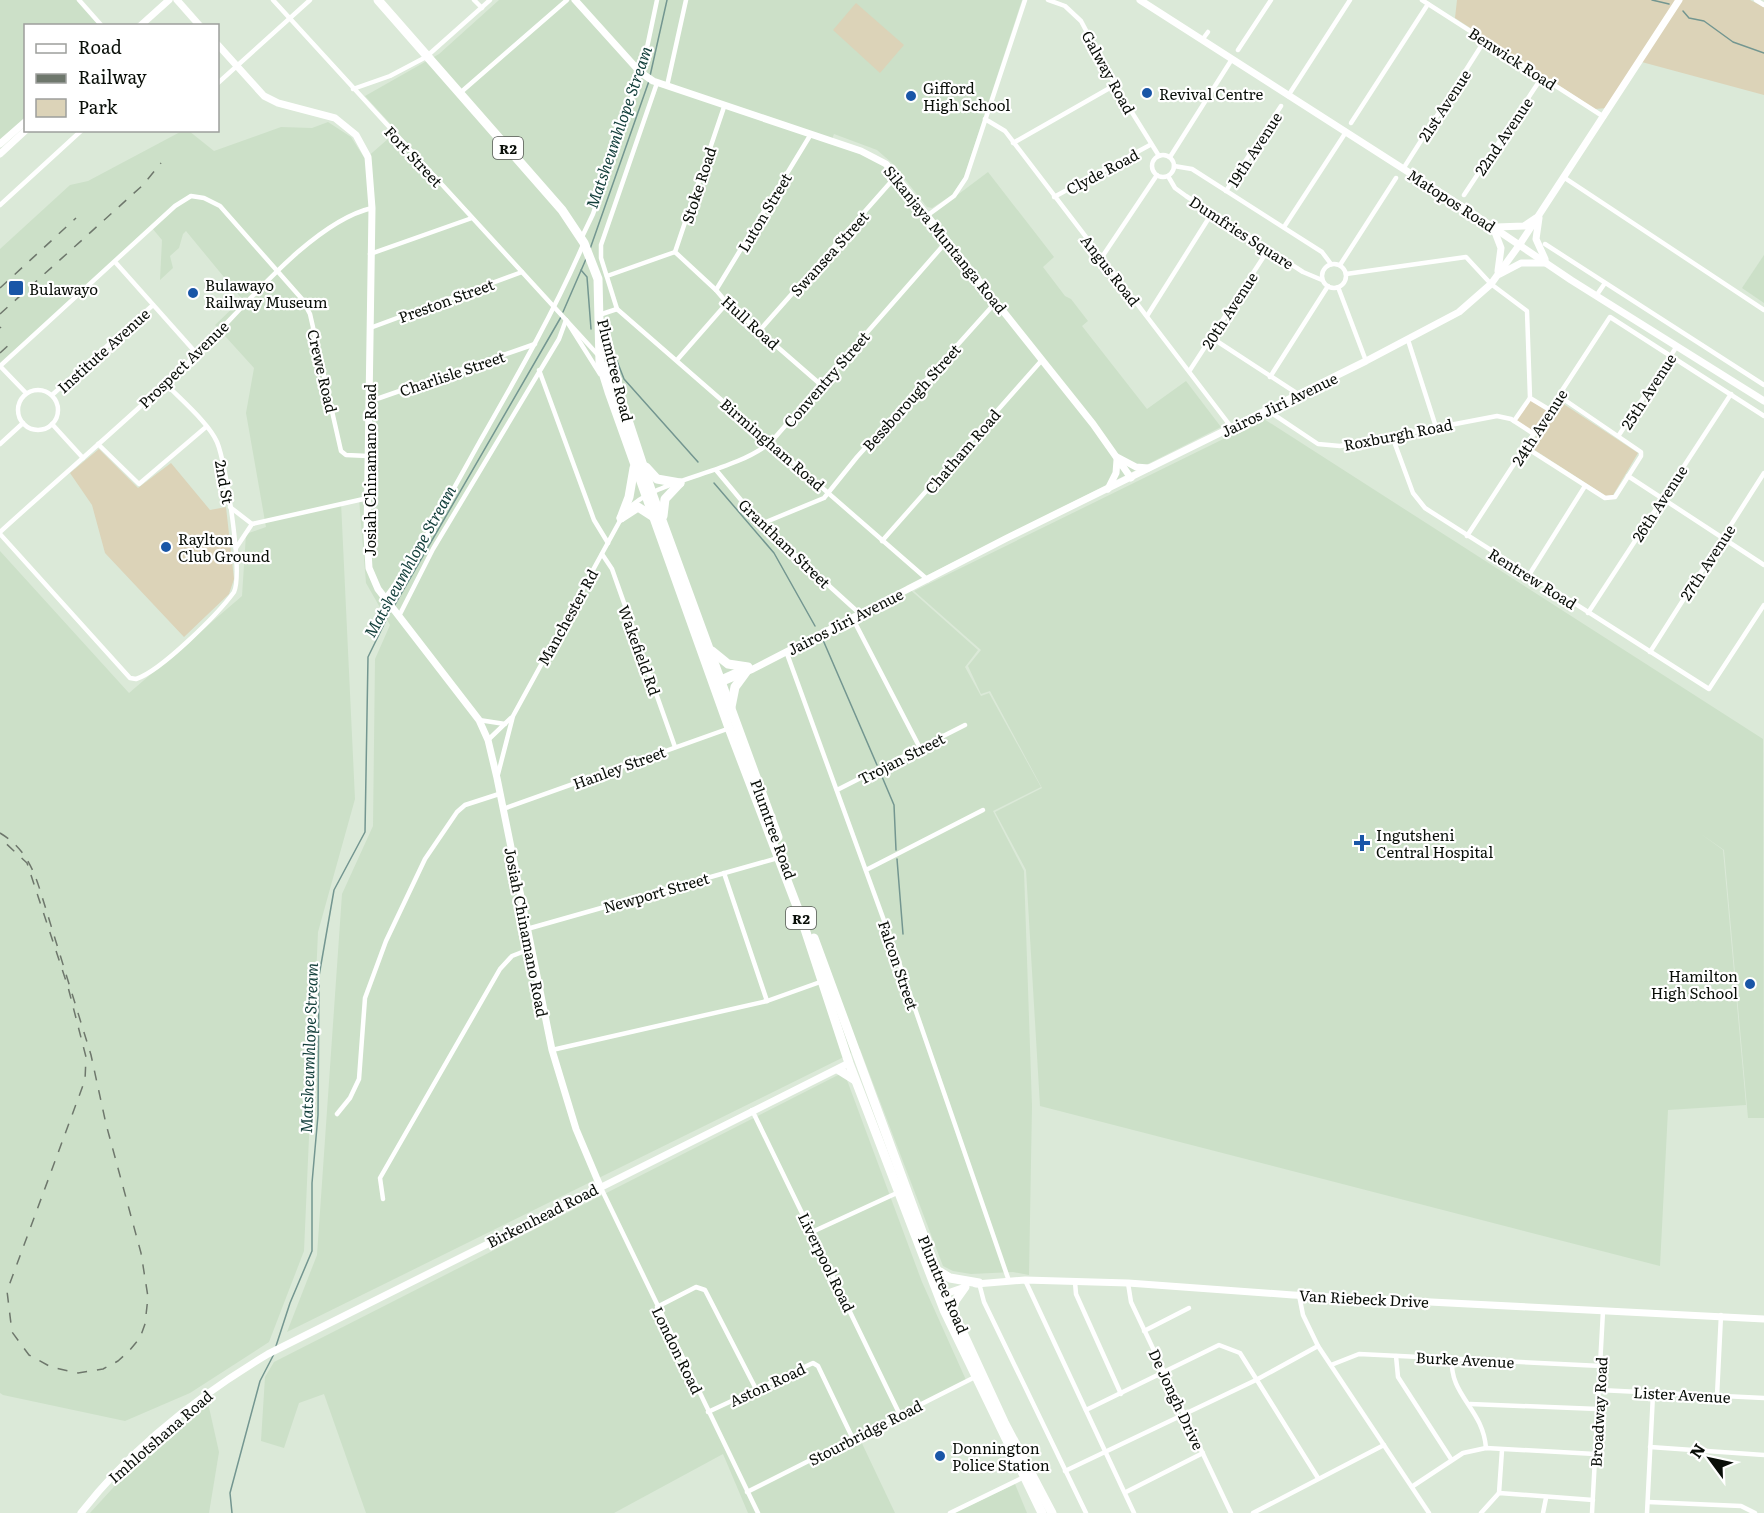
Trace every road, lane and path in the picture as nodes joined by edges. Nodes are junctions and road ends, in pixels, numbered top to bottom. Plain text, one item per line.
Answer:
1 (79, 0) edge
2 (169, 0) edge
3 (177, 0) edge
4 (273, 0) edge
5 (310, 0) edge
6 (370, 0) edge
7 (378, 0) edge
8 (474, 0) edge
9 (567, 0) edge
10 (575, 0) edge
11 (657, 0) edge
12 (686, 0) edge
13 (1025, 0) edge
14 (1048, 0) edge
15 (1140, 0) edge
16 (1271, 0) edge
17 (1350, 0) edge
18 (1422, 0) edge
19 (1679, 0) edge
20 (1756, 0) edge
21 (487, 1) edge
22 (1428, 4) junction
23 (1764, 5) edge
24 (482, 8) junction
25 (289, 18) junction
26 (100, 24) edge
27 (142, 24) edge
28 (198, 24) edge
29 (1208, 32) dead end
30 (1202, 40) junction
31 (1485, 40) junction
32 (219, 46) edge
33 (1238, 50) dead end
34 (424, 55) junction
35 (1232, 59) junction
36 (236, 66) junction
37 (642, 74) junction
38 (1542, 77) junction
39 (219, 82) edge
40 (655, 82) junction
41 (1115, 85) junction
42 (667, 86) junction
43 (353, 89) junction
44 (460, 93) junction
45 (1288, 96) junction
46 (724, 106) junction
47 (1281, 106) dead end
48 (1604, 117) junction
49 (985, 119) junction
50 (1351, 123) dead end
51 (24, 124) edge
52 (24, 132) edge
53 (80, 132) edge
54 (1346, 132) junction
55 (811, 134) junction
56 (1013, 143) junction
57 (0, 144) edge
58 (1150, 146) junction
59 (0, 154) edge
60 (1158, 156) junction
61 (1170, 157) junction
62 (1174, 166) junction
63 (1403, 169) junction
64 (897, 175) junction
65 (1157, 175) junction
66 (1168, 176) junction
67 (1396, 178) dead end
68 (1565, 178) junction
69 (1226, 191) junction
70 (1464, 195) dead end
71 (1054, 197) junction
72 (0, 206) edge
73 (372, 208) junction
74 (1212, 213) junction
75 (928, 215) junction
76 (1539, 216) junction
77 (472, 218) junction
78 (1284, 227) junction
79 (1493, 227) junction
80 (948, 240) junction
81 (584, 244) junction
82 (1520, 244) junction
83 (1545, 244) dead end
84 (1268, 250) junction
85 (675, 252) junction
86 (370, 254) junction
87 (1102, 257) junction
88 (116, 263) junction
89 (1548, 263) junction
90 (1331, 264) junction
91 (1340, 265) junction
92 (522, 272) junction
93 (279, 273) junction
94 (1346, 274) junction
95 (607, 276) junction
96 (1497, 276) junction
97 (1322, 280) junction
98 (1605, 283) junction
99 (1491, 284) junction
100 (1328, 286) junction
101 (1338, 287) junction
102 (716, 290) junction
103 (1596, 296) junction
104 (600, 299) junction
105 (996, 302) junction
106 (727, 303) junction
107 (153, 305) junction
108 (556, 309) junction
109 (617, 309) junction
110 (1764, 310) edge
111 (602, 314) junction
112 (1147, 316) junction
113 (565, 319) junction
114 (370, 328) junction
115 (760, 330) junction
116 (1212, 338) junction
117 (1408, 339) junction
118 (535, 344) junction
119 (1677, 346) junction
120 (197, 354) junction
121 (1671, 355) junction
122 (600, 357) junction
123 (677, 360) junction
124 (1042, 360) junction
125 (1366, 361) junction
126 (0, 366) edge
127 (539, 370) junction
128 (1190, 370) junction
129 (1270, 376) junction
130 (165, 383) junction
131 (820, 384) junction
132 (1764, 385) edge
133 (609, 392) junction
134 (26, 393) junction
135 (1731, 394) junction
136 (52, 395) junction
137 (1298, 395) junction
138 (1559, 396) junction
139 (1530, 398) junction
140 (1764, 400) edge
141 (368, 402) junction
142 (622, 402) junction
143 (1267, 410) junction
144 (1550, 410) junction
145 (1764, 416) edge
146 (1514, 421) junction
147 (23, 423) junction
148 (52, 424) junction
149 (206, 427) junction
150 (1437, 427) junction
151 (1232, 428) junction
152 (1534, 435) junction
153 (1619, 435) junction
154 (1392, 436) junction
155 (771, 442) junction
156 (0, 444) edge
157 (98, 444) junction
158 (1526, 447) junction
159 (368, 456) junction
160 (1117, 457) junction
161 (83, 458) junction
162 (639, 463) junction
163 (1150, 468) junction
164 (716, 470) junction
165 (1764, 473) edge
166 (1628, 476) junction
167 (1131, 478) junction
168 (680, 483) junction
169 (1585, 486) junction
170 (1107, 490) junction
171 (829, 493) junction
172 (649, 494) junction
173 (368, 498) junction
174 (1661, 499) junction
175 (230, 507) junction
176 (653, 516) junction
177 (621, 518) junction
178 (662, 521) junction
179 (252, 524) junction
180 (761, 524) junction
181 (0, 533) edge
182 (1467, 536) junction
183 (1722, 539) junction
184 (882, 541) junction
185 (608, 543) junction
186 (235, 550) junction
187 (602, 554) junction
188 (1764, 565) edge
189 (1529, 575) junction
190 (928, 580) junction
191 (388, 602) junction
192 (1764, 605) edge
193 (1588, 613) junction
194 (398, 615) junction
195 (856, 615) junction
196 (708, 647) junction
197 (786, 651) junction
198 (1650, 652) junction
199 (750, 668) junction
200 (709, 672) junction
201 (719, 680) junction
202 (716, 694) junction
203 (731, 712) junction
204 (513, 716) junction
205 (479, 720) junction
206 (506, 724) junction
207 (965, 725) dead end
208 (732, 727) junction
209 (488, 740) junction
210 (675, 747) junction
211 (920, 748) junction
212 (497, 778) junction
213 (837, 790) junction
214 (499, 794) junction
215 (503, 809) junction
216 (983, 810) dead end
217 (782, 856) junction
218 (866, 870) junction
219 (724, 873) junction
220 (526, 929) junction
221 (530, 949) junction
222 (825, 981) junction
223 (767, 1001) junction
224 (850, 1049) junction
225 (552, 1050) junction
226 (849, 1063) junction
227 (838, 1068) junction
228 (862, 1070) junction
229 (856, 1082) junction
230 (752, 1109) junction
231 (337, 1114) dead end
232 (600, 1186) junction
233 (901, 1192) junction
234 (383, 1199) dead end
235 (812, 1232) junction
236 (935, 1269) junction
237 (1025, 1280) junction
238 (1009, 1281) junction
239 (980, 1282) junction
240 (1075, 1282) junction
241 (1128, 1283) junction
242 (934, 1286) junction
243 (965, 1287) junction
244 (945, 1294) junction
245 (1298, 1294) junction
246 (657, 1307) junction
247 (1189, 1308) dead end
248 (948, 1310) junction
249 (1603, 1311) junction
250 (1721, 1315) junction
251 (1764, 1318) edge
252 (1144, 1331) junction
253 (1318, 1346) junction
254 (278, 1348) joint
255 (1396, 1356) junction
256 (1452, 1358) junction
257 (1331, 1365) junction
258 (1600, 1366) junction
259 (1165, 1373) junction
260 (980, 1375) junction
261 (1256, 1380) junction
262 (756, 1389) junction
263 (1599, 1390) junction
264 (1121, 1394) junction
265 (1653, 1394) junction
266 (1717, 1396) junction
267 (1764, 1398) edge
268 (1470, 1404) junction
269 (1598, 1409) junction
270 (1086, 1410) junction
271 (708, 1412) junction
272 (1184, 1414) junction
273 (900, 1415) junction
274 (853, 1439) junction
275 (1384, 1445) junction
276 (1650, 1447) junction
277 (1486, 1448) junction
278 (1502, 1450) junction
279 (1106, 1451) junction
280 (1203, 1453) junction
281 (1595, 1454) junction
282 (1764, 1455) edge
283 (1451, 1460) junction
284 (1065, 1471) junction
285 (1028, 1476) junction
286 (1318, 1478) junction
287 (1413, 1486) junction
288 (747, 1492) junction
289 (1126, 1492) junction
290 (1499, 1493) junction
291 (1546, 1498) junction
292 (1593, 1500) junction
293 (1648, 1502) junction
294 (81, 1513) edge
295 (758, 1513) edge
296 (950, 1513) edge
297 (1042, 1513) edge
298 (1052, 1513) edge
299 (1086, 1513) edge
300 (1134, 1513) edge
301 (1231, 1513) edge
302 (1253, 1513) edge
303 (1429, 1513) edge
304 (1481, 1513) edge
305 (1543, 1513) edge
306 (1592, 1513) edge
307 (1647, 1513) edge
308 (1755, 1513) edge

1 - 26 street
2 - 27 street
3 - 28 street
4 - 25 street, Fort Street
5 - 25 street
6 - 34 highway, R2
7 - 34 highway, R2
8 - 24 street
9 - 44 street
10 - 37 street, Sikanjaya Muntanga Road
11 - 37 street
12 - 42 street
13 - 49 street
14 - 41 street, Galway Road
15 - 30 street, Matopos Road
16 - 33 street
17 - 45 street, 19th Avenue
18 - 22 street, Benwick Road
19 - 48 street, Jairos Jiri Avenue
20 - 23 street
21 - 24 street
22 - 31 street, Benwick Road
22 - 50 street
24 - 34 street
25 - 36 street
25 - 43 street, Fort Street
29 - 30 street
30 - 35 street, Matopos Road
31 - 38 street, Benwick Road
31 - 63 street, 21st Avenue
32 - 36 street, Josiah Chinamano Road
34 - 43 street
34 - 44 highway, R2
35 - 45 street, Matopos Road
35 - 61 street
36 - 39 street
36 - 73 street, Josiah Chinamano Road
37 - 40 street, Sikanjaya Muntanga Road
37 - 81 street
38 - 48 street, Benwick Road
38 - 70 street, 22nd Avenue
40 - 42 street, Sikanjaya Muntanga Road
40 - 95 street
41 - 56 street
41 - 58 street, Galway Road
42 - 46 street, Sikanjaya Muntanga Road
43 - 77 street, Fort Street
44 - 81 highway, R2
45 - 54 street, Matopos Road
46 - 55 street, Sikanjaya Muntanga Road
46 - 85 street, Stoke Road
47 - 69 street, 19th Avenue
48 - 68 street, Jairos Jiri Avenue
49 - 56 street, Angus Road
49 - 75 street
51 - 57 street
52 - 59 street
53 - 72 street
54 - 63 street, Matopos Road
54 - 78 street
55 - 64 street, Sikanjaya Muntanga Road
55 - 102 street, Luton Street
56 - 71 street, Angus Road
58 - 60 street, Galway Road
58 - 71 street, Clyde Road
60 - 61 street
60 - 65 street
61 - 62 street
62 - 66 street
62 - 69 street, Dumfries Square
63 - 79 street, Matopos Road
64 - 75 street, Sikanjaya Muntanga Road
64 - 115 street, Swansea Street
65 - 66 street
65 - 87 street
66 - 74 street, Dumfries Square
67 - 91 street
68 - 76 street, Jairos Jiri Avenue
68 - 110 street
69 - 78 street, Dumfries Square
71 - 87 street, Angus Road
73 - 86 street, Josiah Chinamano Road
73 - 93 street, Prospect Avenue
74 - 84 street, Dumfries Square
74 - 112 street
75 - 80 street, Sikanjaya Muntanga Road
76 - 79 street
76 - 82 street, Jairos Jiri Avenue
76 - 89 street
77 - 86 street
77 - 92 street, Fort Street
78 - 90 street, Dumfries Square
79 - 82 street, Matopos Road
79 - 96 street
80 - 105 street, Sikanjaya Muntanga Road
80 - 131 street, Conventry Street
81 - 104 highway, R2
81 - 108 street
82 - 89 street, Matopos Road
82 - 96 street, Jairos Jiri Avenue
83 - 98 street
84 - 97 street, Dumfries Square
84 - 116 street, 20th Avenue
85 - 95 street
85 - 102 street, Hull Road
86 - 114 street, Josiah Chinamano Road
87 - 112 street, Angus Road
88 - 93 street
88 - 107 street
88 - 126 street
89 - 96 street
89 - 103 street, Matopos Road
90 - 91 street
90 - 97 street
91 - 94 street
92 - 108 street, Fort Street
92 - 114 street, Preston Street
93 - 120 street, Prospect Avenue
93 - 159 street, Crewe Road
94 - 99 street
94 - 101 street
95 - 109 street
96 - 99 street, Jairos Jiri Avenue
97 - 100 street
98 - 103 street
98 - 132 street
99 - 117 street, Jairos Jiri Avenue
99 - 139 street
100 - 101 street
100 - 129 street
101 - 125 street
102 - 106 street, Hull Road
103 - 119 street, Matopos Road
104 - 111 highway, Plumtree Road / R2
104 - 122 highway, Plumtree Road / R2
105 - 124 street, Sikanjaya Muntanga Road
105 - 171 street, Bessborough Street
106 - 115 street, Hull Road
106 - 123 street
107 - 120 street
107 - 136 street, Institute Avenue
108 - 113 street, Fort Street
108 - 118 street
109 - 111 street
109 - 123 street, Birmingham Road
111 - 142 highway, Plumtree Road / R2
112 - 128 street, Angus Road
113 - 122 street
113 - 127 street
113 - 133 street
114 - 141 street, Josiah Chinamano Road
115 - 131 street, Hull Road
116 - 128 street, 20th Avenue
116 - 129 street
117 - 125 street, Jairos Jiri Avenue
117 - 150 street
118 - 141 street, Charlisle Street
118 - 191 street
119 - 121 street, 25th Avenue
119 - 140 street, Matopos Road
120 - 130 street, Prospect Avenue
121 - 135 street
121 - 138 street, 24th Avenue
121 - 153 street, 25th Avenue
122 - 133 highway, Plumtree Road / R2
122 - 142 street
123 - 155 street, Birmingham Road
124 - 160 street, Sikanjaya Muntanga Road
124 - 184 street, Chatham Road
125 - 137 street, Jairos Jiri Avenue
126 - 134 street
127 - 185 street
127 - 194 street
128 - 151 street, Angus Road
129 - 137 street
130 - 149 street, 2nd St
130 - 157 street, Prospect Avenue
131 - 155 street, Conventry Street
133 - 162 highway, Plumtree Road / R2
134 - 136 street
134 - 147 street
135 - 145 street
135 - 174 street, 26th Avenue
136 - 148 street
137 - 143 street, Jairos Jiri Avenue
138 - 144 street, 24th Avenue
138 - 153 street
139 - 144 street
139 - 146 street
141 - 159 street, Josiah Chinamano Road
142 - 162 highway, Plumtree Road / R2
143 - 151 street, Jairos Jiri Avenue
143 - 154 street, Roxburgh Road
144 - 152 street, 24th Avenue
146 - 150 street, Roxburgh Road
146 - 152 street, Roxburgh Road
147 - 148 street
147 - 156 street
148 - 161 street
149 - 157 street
149 - 175 street, 2nd St
150 - 154 street, Roxburgh Road
151 - 163 street, Jairos Jiri Avenue
152 - 158 street, 24th Avenue
153 - 166 street
154 - 182 street, Rentrew Road
155 - 164 street, Conventry Street
155 - 171 street, Birmingham Road
157 - 161 street, Prospect Avenue
158 - 169 street
158 - 182 street, 24th Avenue
159 - 173 street, Josiah Chinamano Road
160 - 163 street
160 - 167 street, Sikanjaya Muntanga Road
160 - 170 street
161 - 181 street, Prospect Avenue
162 - 168 highway
162 - 172 highway, Plumtree Road / R2
162 - 177 highway
163 - 167 street, Jairos Jiri Avenue
164 - 168 street, Conventry Street
164 - 180 street, Grantham Street
165 - 183 street, 27th Avenue
166 - 169 street
166 - 174 street
167 - 170 street, Jairos Jiri Avenue
168 - 172 street, Conventry Street
168 - 178 highway
169 - 189 street
170 - 190 street, Jairos Jiri Avenue
171 - 180 street
171 - 184 street, Birmingham Road
172 - 176 highway, Plumtree Road / R2
172 - 177 street
172 - 178 highway, Plumtree Road / R2
173 - 179 street
173 - 191 street, Josiah Chinamano Road
174 - 183 street
174 - 193 street, 26th Avenue
175 - 179 street
175 - 186 street, 2nd St
176 - 177 highway
176 - 200 highway, Plumtree Road / R2
177 - 185 street, Manchester Rd
178 - 196 highway, Plumtree Road / R2
179 - 186 street
180 - 195 street, Grantham Street
181 - 186 street, 2nd St
182 - 189 street, Rentrew Road
183 - 188 street
183 - 198 street, 27th Avenue
184 - 190 street, Birmingham Road
185 - 187 street, Manchester Rd
187 - 204 street, Manchester Rd
187 - 210 street, Wakefield Rd
189 - 193 street, Rentrew Road
190 - 195 street, Jairos Jiri Avenue
191 - 194 street, Josiah Chinamano Road
192 - 198 street, Rentrew Road
193 - 198 street, Rentrew Road
194 - 205 street, Josiah Chinamano Road
195 - 197 street, Jairos Jiri Avenue
195 - 211 street
196 - 199 highway
196 - 201 highway, Plumtree Road / R2
197 - 199 street, Jairos Jiri Avenue
197 - 213 street, Falcon Street
199 - 201 street, Jairos Jiri Avenue
199 - 203 highway
200 - 201 highway
200 - 202 highway, Plumtree Road / R2
201 - 202 highway
201 - 203 highway, Plumtree Road / R2
202 - 208 highway, Plumtree Road / R2
203 - 208 highway, Plumtree Road / R2
204 - 206 street
204 - 212 street
205 - 206 street
205 - 209 street, Josiah Chinamano Road
206 - 209 street
207 - 211 street, Trojan Street
208 - 210 street, Hanley Street
208 - 217 highway, Plumtree Road / R2
209 - 212 street, Josiah Chinamano Road
210 - 215 street, Hanley Street
211 - 213 street, Trojan Street
212 - 214 street, Josiah Chinamano Road
213 - 218 street, Falcon Street
214 - 215 street, Josiah Chinamano Road
214 - 231 street
215 - 220 street, Josiah Chinamano Road
216 - 218 street
217 - 219 street, Newport Street
217 - 222 highway, Plumtree Road / R2
218 - 238 street, Falcon Street
219 - 220 street, Newport Street
219 - 223 street
220 - 221 street, Josiah Chinamano Road
221 - 225 street, Josiah Chinamano Road
221 - 234 street
222 - 223 street
222 - 224 highway, Plumtree Road / R2
223 - 225 street
224 - 226 highway
224 - 227 highway
224 - 228 highway, Plumtree Road / R2
225 - 232 street, Josiah Chinamano Road
226 - 227 street, Birkenhead Road
226 - 228 highway
226 - 229 highway, Plumtree Road / R2
227 - 229 highway
227 - 230 street, Birkenhead Road
228 - 233 highway, Plumtree Road / R2
229 - 233 highway, Plumtree Road / R2
230 - 232 street, Birkenhead Road
230 - 235 street, Liverpool Road
232 - 246 street, London Road
232 - 254 street, Birkenhead Road
233 - 235 street
233 - 236 highway, Plumtree Road / R2
233 - 242 highway, Plumtree Road / R2
235 - 273 street, Liverpool Road
236 - 239 highway
236 - 244 highway, Plumtree Road / R2
237 - 238 street, Van Riebeck Drive
237 - 240 street, Van Riebeck Drive
237 - 270 street
238 - 239 street, Van Riebeck Drive
239 - 243 street, Van Riebeck Drive
239 - 284 street
240 - 241 street, Van Riebeck Drive
240 - 264 street
241 - 245 street, Van Riebeck Drive
241 - 252 street, De Jongh Drive
242 - 244 highway
242 - 248 highway, Plumtree Road / R2
243 - 244 street, Van Riebeck Drive
243 - 248 highway
244 - 248 highway
245 - 249 street, Van Riebeck Drive
245 - 253 street
246 - 262 street
246 - 271 street, London Road
247 - 252 street
248 - 260 highway, Plumtree Road / R2
249 - 250 street, Van Riebeck Drive
249 - 258 street, Broadway Road
250 - 251 street, Van Riebeck Drive
250 - 266 street
252 - 259 street, De Jongh Drive
253 - 257 street
253 - 261 street
254 - 294 street, Imhlotshana Road
255 - 256 street, Burke Avenue
255 - 257 street, Burke Avenue
255 - 283 street
256 - 258 street, Burke Avenue
256 - 268 street
257 - 275 street
258 - 263 street, Broadway Road
259 - 261 street
259 - 264 street
259 - 272 street, De Jongh Drive
260 - 273 street, Stourbridge Road
260 - 285 highway, Plumtree Road / R2
261 - 272 street
261 - 286 street
262 - 271 street, Aston Road
262 - 274 street, Aston Road
263 - 265 street, Lister Avenue
263 - 269 street, Broadway Road
264 - 270 street
265 - 266 street, Lister Avenue
265 - 276 street
266 - 267 street, Lister Avenue
268 - 269 street
268 - 277 street
269 - 281 street, Broadway Road
270 - 279 street
271 - 288 street, London Road
272 - 279 street
272 - 280 street, De Jongh Drive
273 - 274 street, Stourbridge Road
274 - 288 street, Stourbridge Road
275 - 286 street
275 - 287 street
276 - 282 street
276 - 293 street
277 - 278 street
277 - 283 street
278 - 281 street
278 - 290 street
279 - 284 street
279 - 289 street
280 - 289 street
280 - 301 street, De Jongh Drive
281 - 292 street, Broadway Road
283 - 287 street
284 - 299 street
285 - 296 street
285 - 297 highway, Plumtree Road / R2
285 - 298 highway, Plumtree Road / R2
286 - 302 street
287 - 303 street
288 - 295 street, London Road
289 - 300 street
290 - 291 street
290 - 304 street
291 - 292 street
291 - 305 street
292 - 306 street, Broadway Road
293 - 307 street
293 - 308 street

